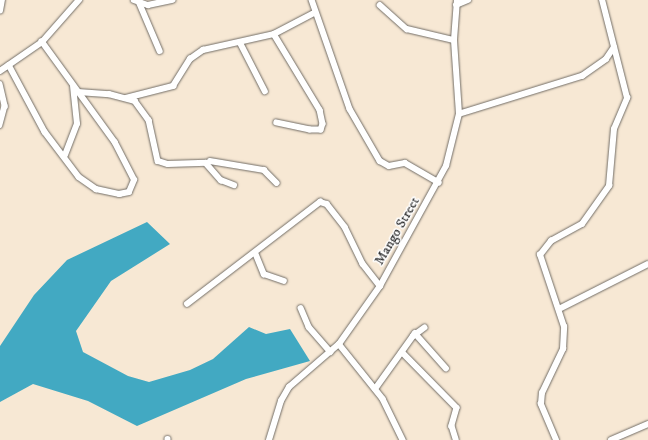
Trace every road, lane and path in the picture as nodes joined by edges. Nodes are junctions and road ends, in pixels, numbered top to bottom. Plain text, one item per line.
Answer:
1 (2, 0) edge
2 (79, 0) edge
3 (134, 0) edge
4 (172, 0) edge
5 (312, 0) edge
6 (468, 0) edge
7 (602, 0) edge
8 (457, 2) edge
9 (140, 4) junction
10 (380, 5) dead end
11 (0, 11) edge
12 (314, 13) junction
13 (274, 34) junction
14 (454, 40) junction
15 (42, 42) junction
16 (241, 44) junction
17 (614, 47) junction
18 (160, 51) dead end
19 (8, 65) junction
20 (0, 71) edge
21 (0, 84) edge
22 (73, 86) junction
23 (265, 91) dead end
24 (78, 92) junction
25 (126, 98) junction
26 (459, 114) junction
27 (277, 123) dead end
28 (0, 124) edge
29 (65, 155) junction
30 (210, 161) dead end
31 (277, 183) dead end
32 (439, 183) junction
33 (234, 185) dead end
34 (256, 254) junction
35 (648, 264) edge
36 (284, 281) dead end
37 (380, 286) junction
38 (187, 304) dead end
39 (301, 308) dead end
40 (561, 308) junction
41 (424, 328) dead end
42 (415, 334) junction
43 (339, 344) junction
44 (331, 352) junction
45 (402, 352) junction
46 (446, 368) dead end
47 (375, 389) junction
48 (648, 424) edge
49 (456, 439) dead end
50 (269, 440) edge
51 (402, 440) edge
52 (556, 440) edge
53 (611, 440) edge

1 - 11 street
2 - 15 street
3 - 9 street
4 - 9 street
5 - 12 street
6 - 8 street
7 - 17 street
8 - 14 street, Mango Street
9 - 18 street
10 - 14 street
12 - 13 street
12 - 32 street
13 - 16 street
13 - 27 street
14 - 26 street, Mango Street
15 - 19 street
15 - 22 street
16 - 23 street
16 - 25 street
17 - 26 street
17 - 40 street
19 - 20 street
19 - 29 street
21 - 28 street
22 - 24 street
22 - 29 street
24 - 25 street
24 - 29 street
25 - 33 street
26 - 32 street, Mango Street
30 - 31 street
32 - 37 street, Mango Street
34 - 36 street
34 - 37 street
34 - 38 street
35 - 40 street
37 - 43 street, Mango Street
39 - 44 street
40 - 52 street
41 - 42 street
42 - 45 street
42 - 46 street
43 - 44 street, Mango Street
43 - 47 street
44 - 50 street, Mango Street
45 - 47 street
45 - 49 street
47 - 51 street
48 - 53 street

